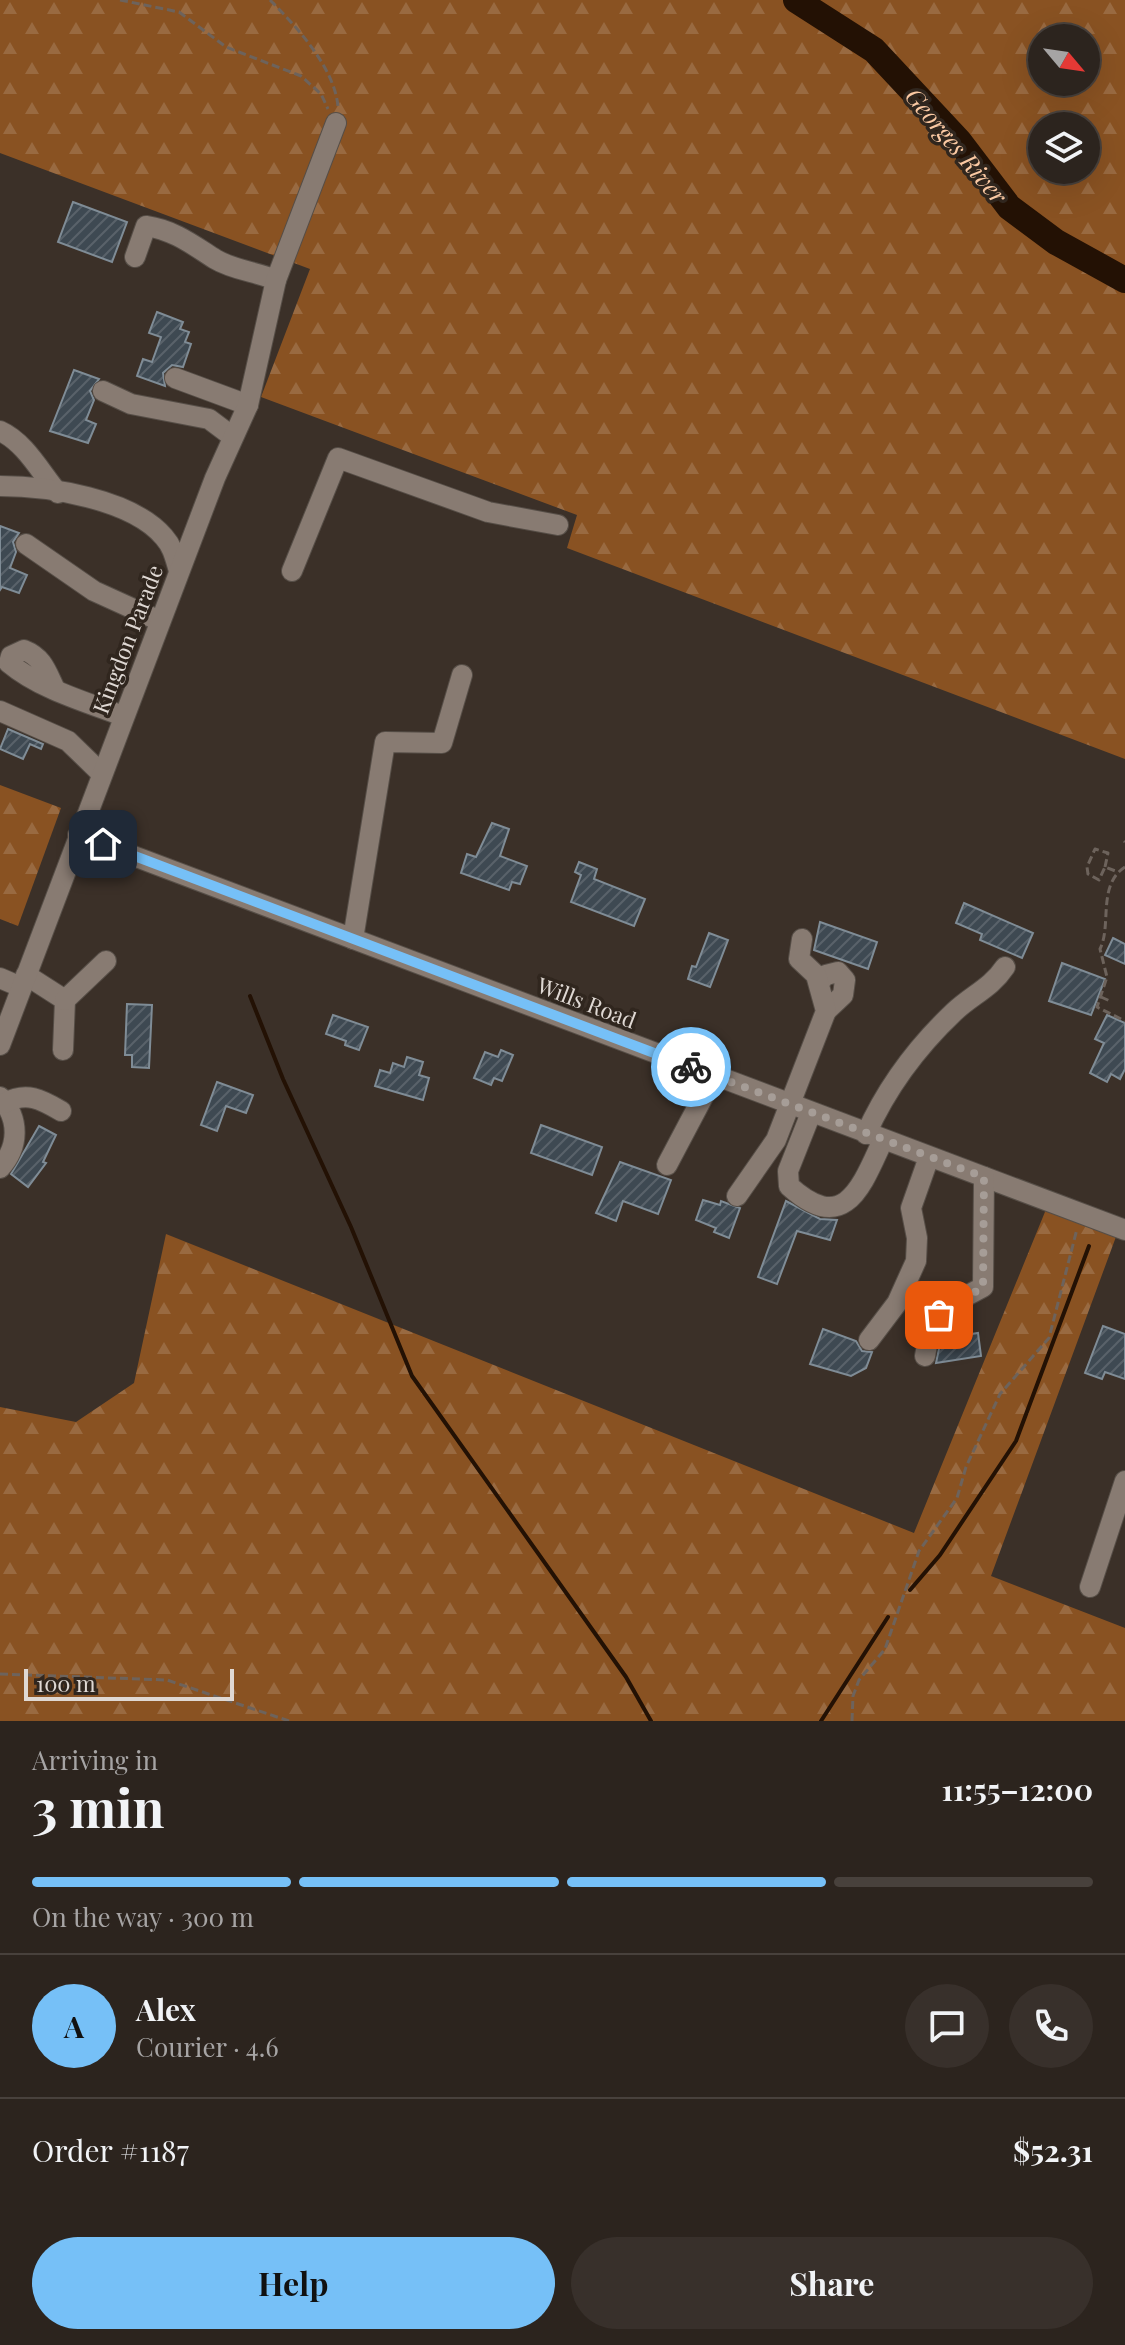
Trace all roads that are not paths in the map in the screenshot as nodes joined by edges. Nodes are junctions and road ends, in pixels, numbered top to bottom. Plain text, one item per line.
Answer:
1 (336, 123) road end
2 (135, 257) dead end
3 (276, 280) junction
4 (175, 378) dead end
5 (103, 391) dead end
6 (248, 405) junction
7 (0, 431) edge
8 (233, 437) junction
9 (0, 486) edge
10 (58, 493) junction
11 (558, 525) dead end
12 (26, 544) dead end
13 (179, 571) junction
14 (292, 571) dead end
15 (160, 621) junction
16 (462, 675) dead end
17 (54, 687) dead end
18 (0, 711) edge
19 (123, 716) junction
20 (101, 773) junction
21 (78, 835) junction
22 (353, 939) junction
23 (802, 939) dead end
24 (106, 961) dead end
25 (1005, 967) dead end
26 (0, 978) edge
27 (24, 981) junction
28 (65, 1000) junction
29 (5, 1017) edge
30 (0, 1045) edge
31 (63, 1050) dead end
32 (714, 1076) junction
33 (3, 1100) edge
34 (789, 1105) junction
35 (61, 1111) dead end
36 (811, 1113) junction
37 (875, 1137) junction
38 (929, 1157) junction
39 (667, 1165) dead end
40 (0, 1168) edge
41 (984, 1177) junction
42 (737, 1196) dead end
43 (1125, 1230) edge
44 (869, 1340) dead end
45 (925, 1356) dead end
46 (1125, 1481) edge
47 (1090, 1587) dead end

1 - 3 street, Kingdon Parade
2 - 3 street
3 - 6 street, Kingdon Parade
4 - 6 street
5 - 8 street
6 - 8 street, Kingdon Parade
7 - 10 street
8 - 13 street, Kingdon Parade
9 - 10 street
10 - 13 street
11 - 14 street
12 - 15 street
13 - 15 street, Kingdon Parade
15 - 19 street, Kingdon Parade
16 - 22 street
17 - 19 street
18 - 20 street
19 - 20 street, Kingdon Parade
20 - 21 street, Kingdon Parade
21 - 22 street, Wills Road
21 - 27 street, Kingdon Parade
22 - 32 street, Wills Road
23 - 34 street
24 - 28 street
25 - 37 street
26 - 27 street
27 - 28 street
27 - 29 street, Kingdon Parade
28 - 31 street
29 - 30 street, Kingdon Parade
32 - 34 street, Wills Road
32 - 39 street
33 - 35 street
33 - 40 street
34 - 36 street, Wills Road
34 - 42 street
36 - 37 street, Wills Road
36 - 37 street
37 - 38 street, Wills Road
38 - 41 street, Wills Road
38 - 44 street
41 - 43 street, Wills Road
41 - 45 street
46 - 47 street

